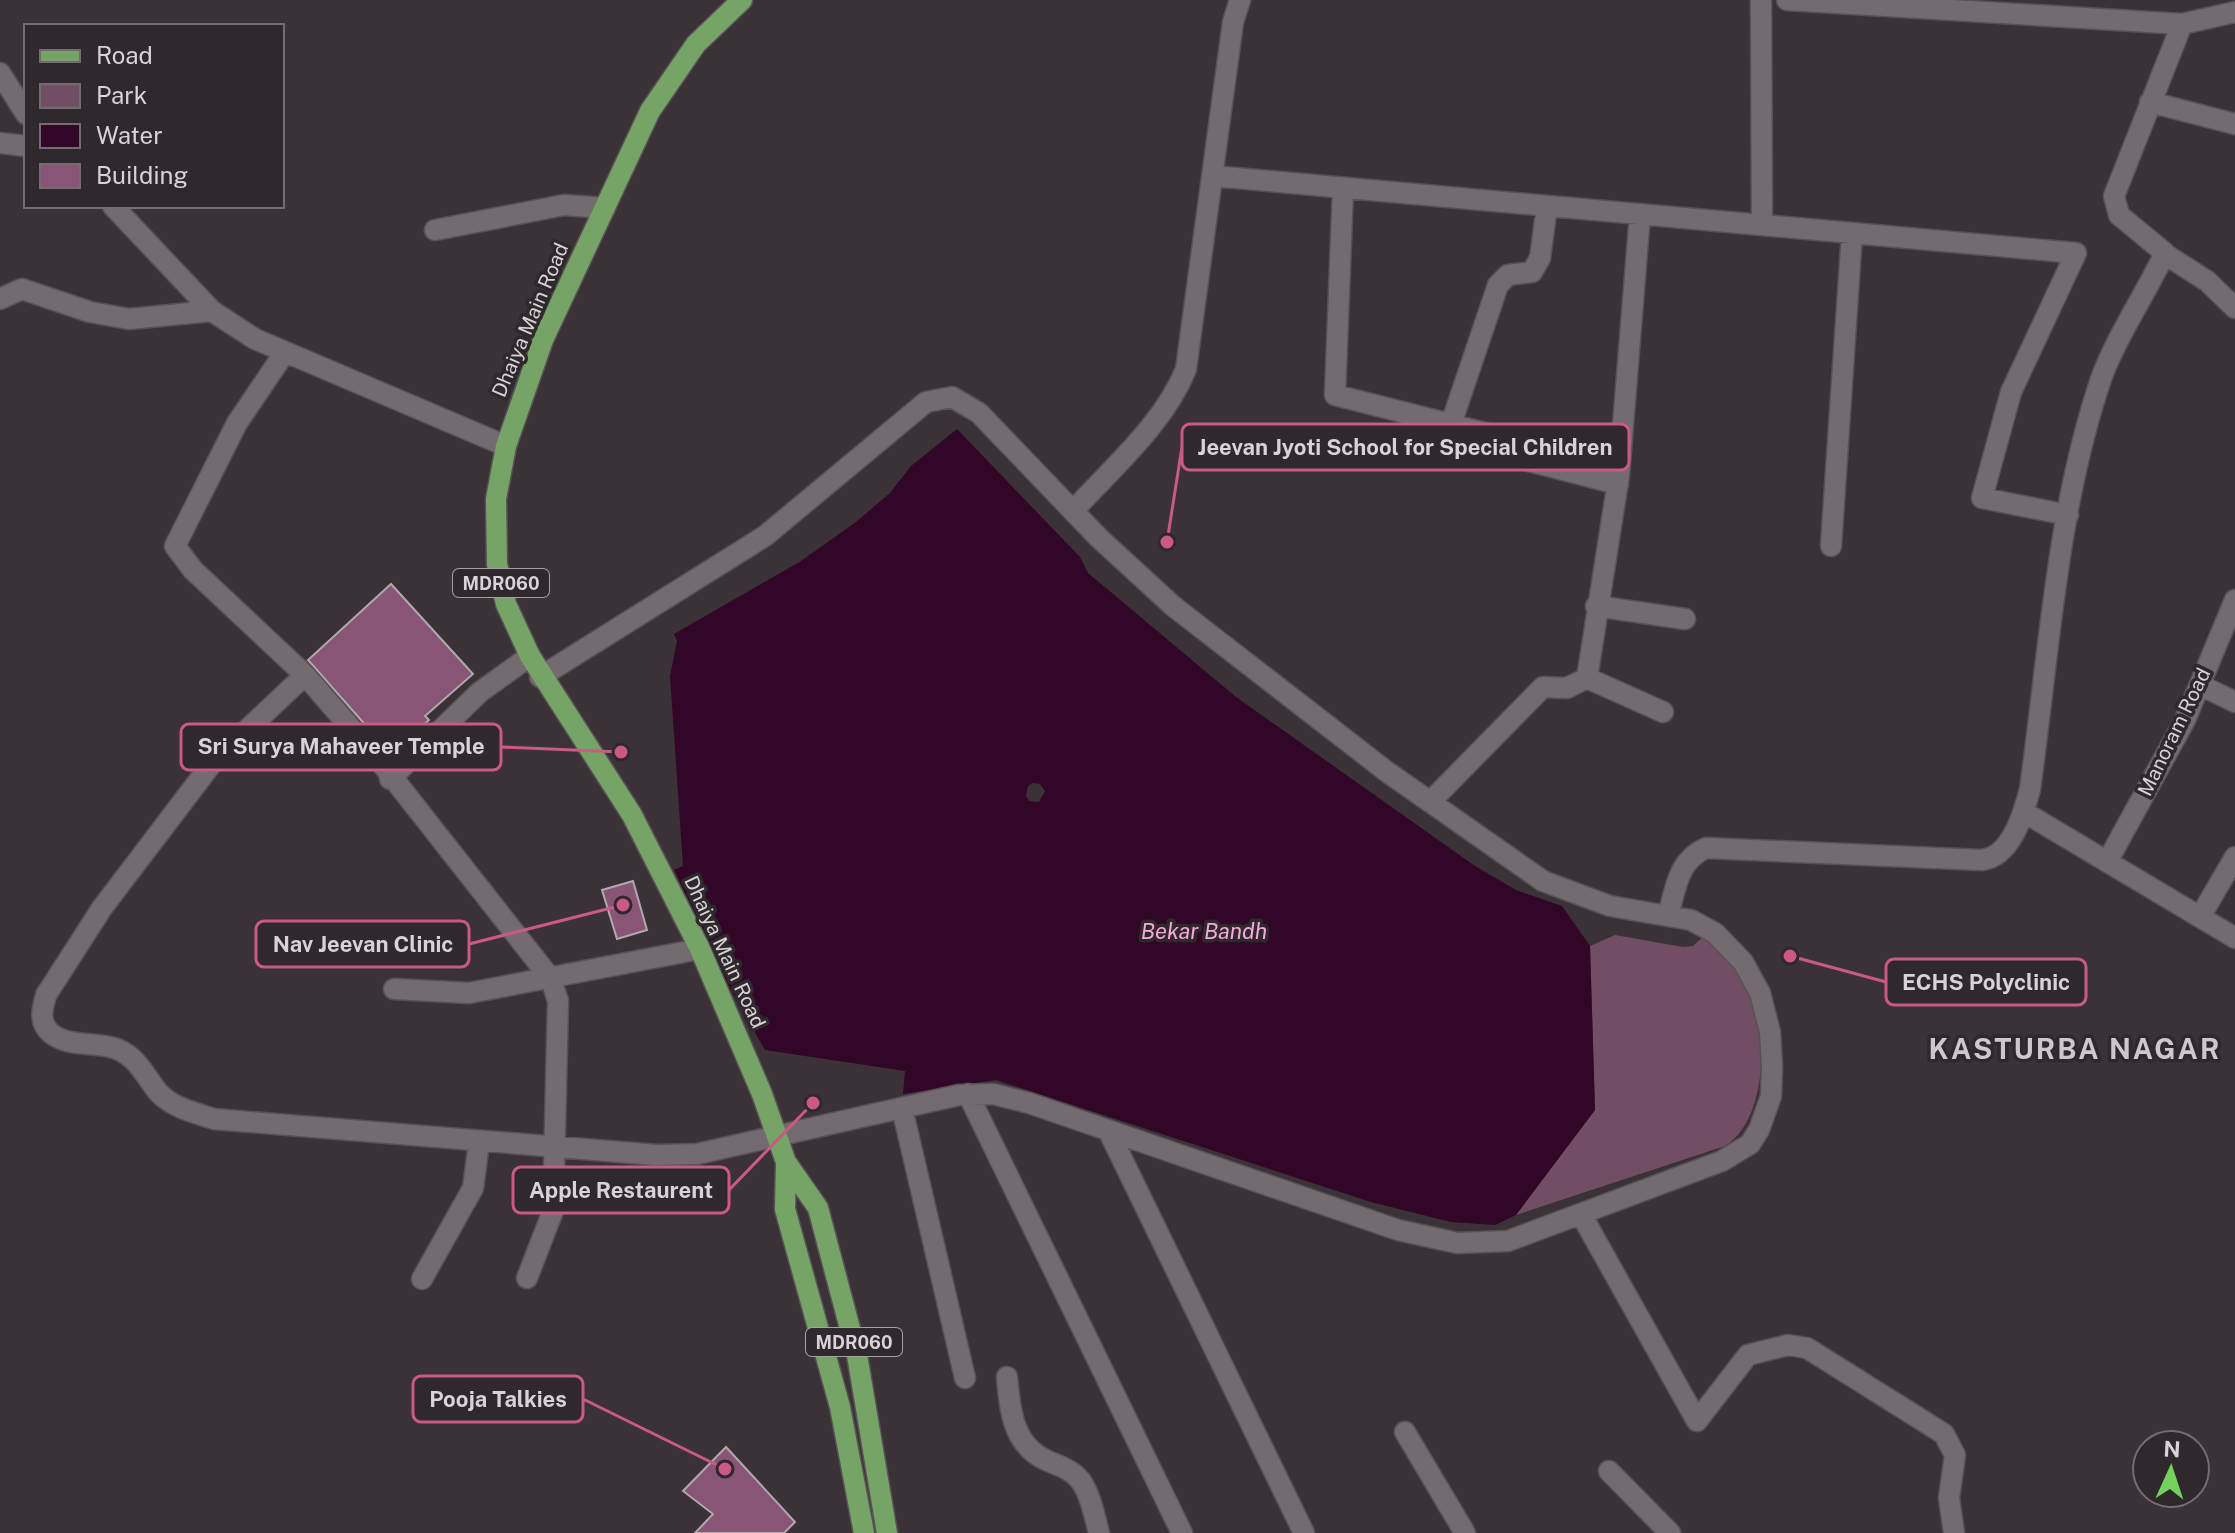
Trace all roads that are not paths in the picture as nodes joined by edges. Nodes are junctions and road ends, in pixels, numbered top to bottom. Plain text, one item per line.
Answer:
1 (742, 0) edge
2 (1240, 0) edge
3 (1761, 0) edge
4 (1787, 0) edge
5 (2235, 12) edge
6 (2182, 24) junction
7 (0, 73) edge
8 (2150, 102) junction
9 (24, 111) edge
10 (2235, 124) edge
11 (0, 143) edge
12 (24, 146) edge
13 (1213, 176) junction
14 (1343, 188) junction
15 (1547, 206) junction
16 (115, 208) edge
17 (605, 208) junction
18 (1640, 214) junction
19 (1762, 225) junction
20 (435, 230) dead end
21 (1852, 233) junction
22 (2165, 254) junction
23 (0, 299) edge
24 (2235, 308) edge
25 (212, 311) junction
26 (285, 352) junction
27 (1451, 424) junction
28 (506, 446) junction
29 (1618, 484) junction
30 (1073, 511) junction
31 (2068, 515) junction
32 (1831, 546) dead end
33 (2235, 600) edge
34 (1596, 606) junction
35 (1685, 619) dead end
36 (530, 656) junction
37 (305, 675) junction
38 (540, 677) junction
39 (1587, 678) junction
40 (2200, 685) junction
41 (2235, 702) edge
42 (1663, 712) dead end
43 (390, 779) junction
44 (1430, 802) junction
45 (2024, 812) junction
46 (2235, 857) edge
47 (2107, 862) junction
48 (1668, 915) junction
49 (2200, 917) junction
50 (2235, 938) edge
51 (700, 949) junction
52 (551, 979) junction
53 (394, 989) dead end
54 (968, 1094) junction
55 (902, 1108) junction
56 (1108, 1130) junction
57 (778, 1135) junction
58 (479, 1143) junction
59 (558, 1148) junction
60 (786, 1162) junction
61 (1582, 1216) junction
62 (527, 1278) dead end
63 (422, 1279) dead end
64 (1007, 1377) dead end
65 (965, 1378) dead end
66 (1405, 1432) dead end
67 (1609, 1471) dead end
68 (864, 1533) edge
69 (887, 1533) edge
70 (1099, 1533) edge
71 (1182, 1533) edge
72 (1304, 1533) edge
73 (1465, 1533) edge
74 (1670, 1533) edge
75 (1954, 1533) edge

1 - 17 main road, Dhaiya Main Road / MDR060
2 - 13 street
3 - 19 street
4 - 6 street
5 - 6 street
6 - 8 street
7 - 9 street
8 - 10 street
8 - 22 street
11 - 12 street
13 - 14 street
13 - 30 street
14 - 15 street
14 - 27 street
15 - 18 street
15 - 27 street
16 - 25 street
17 - 20 street
17 - 28 main road, Dhaiya Main Road / MDR060
18 - 19 street
18 - 29 street
19 - 21 street
21 - 31 street
21 - 32 street
22 - 24 street
22 - 31 street
23 - 25 street
25 - 26 street
26 - 28 street
26 - 37 street
27 - 29 street
28 - 36 main road, Dhaiya Main Road / MDR060
29 - 34 street
30 - 38 street
30 - 44 street
31 - 45 street
33 - 40 street, Manoram Road
34 - 35 street
34 - 39 street
36 - 38 main road, Dhaiya Main Road / MDR060
36 - 43 street
37 - 43 street
37 - 58 street
38 - 51 main road, Dhaiya Main Road / MDR060
39 - 42 street
39 - 44 street
40 - 41 street
40 - 47 street, Manoram Road
43 - 52 street
44 - 48 street
45 - 47 street
45 - 48 street
46 - 49 street
47 - 49 street
48 - 61 street
49 - 50 street
51 - 52 street
51 - 57 main road, Dhaiya Main Road / MDR060
52 - 53 street
52 - 59 street
54 - 55 street
54 - 56 street
54 - 71 street
55 - 57 street
55 - 65 street
56 - 61 street
56 - 72 street
57 - 59 street
57 - 60 main road, Dhaiya Main Road / MDR060
58 - 59 street
58 - 63 street
59 - 62 street
60 - 68 main road, Dhaiya Main Road / MDR060
60 - 69 main road, Dhaiya Main Road / MDR060
61 - 75 street
64 - 70 street
66 - 73 street
67 - 74 street

